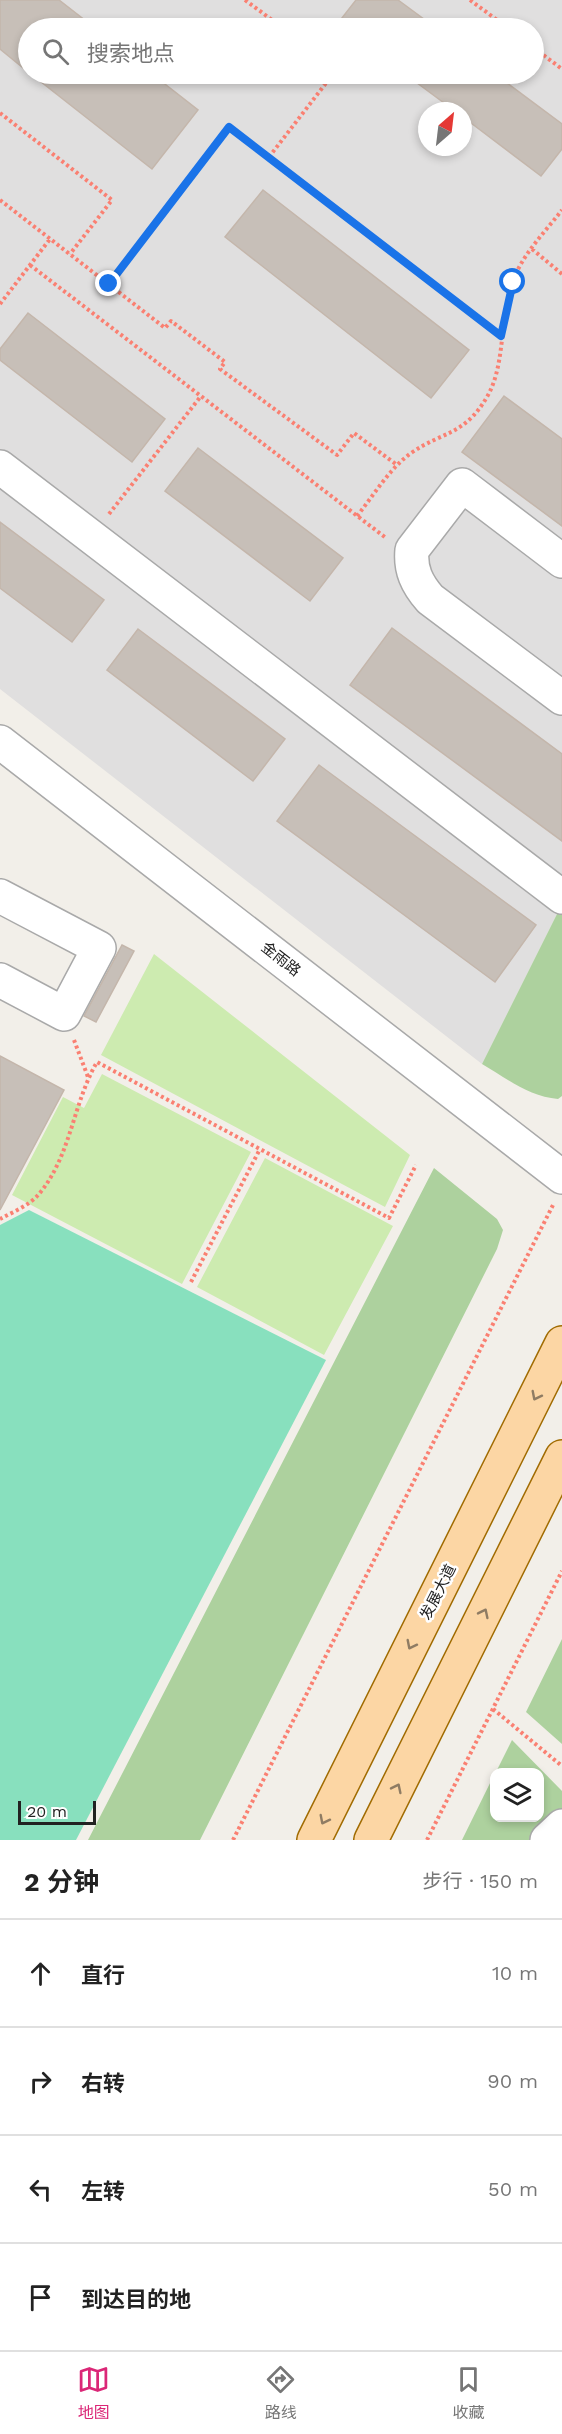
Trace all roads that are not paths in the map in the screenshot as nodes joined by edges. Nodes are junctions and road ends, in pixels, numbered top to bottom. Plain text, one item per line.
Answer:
1 (0, 467) edge
2 (562, 561) edge
3 (562, 698) edge
4 (0, 741) edge
5 (0, 896) edge
6 (562, 897) edge
7 (0, 980) edge
8 (559, 1186) edge
9 (562, 1343) edge
10 (562, 1457) edge
11 (562, 1826) edge
12 (314, 1840) edge
13 (371, 1840) edge
14 (547, 1840) edge

1 - 6 street
2 - 3 street
4 - 8 street, 金雨路
5 - 7 street
9 -> 12 main road, 发展大道
13 -> 10 main road
11 - 14 street

